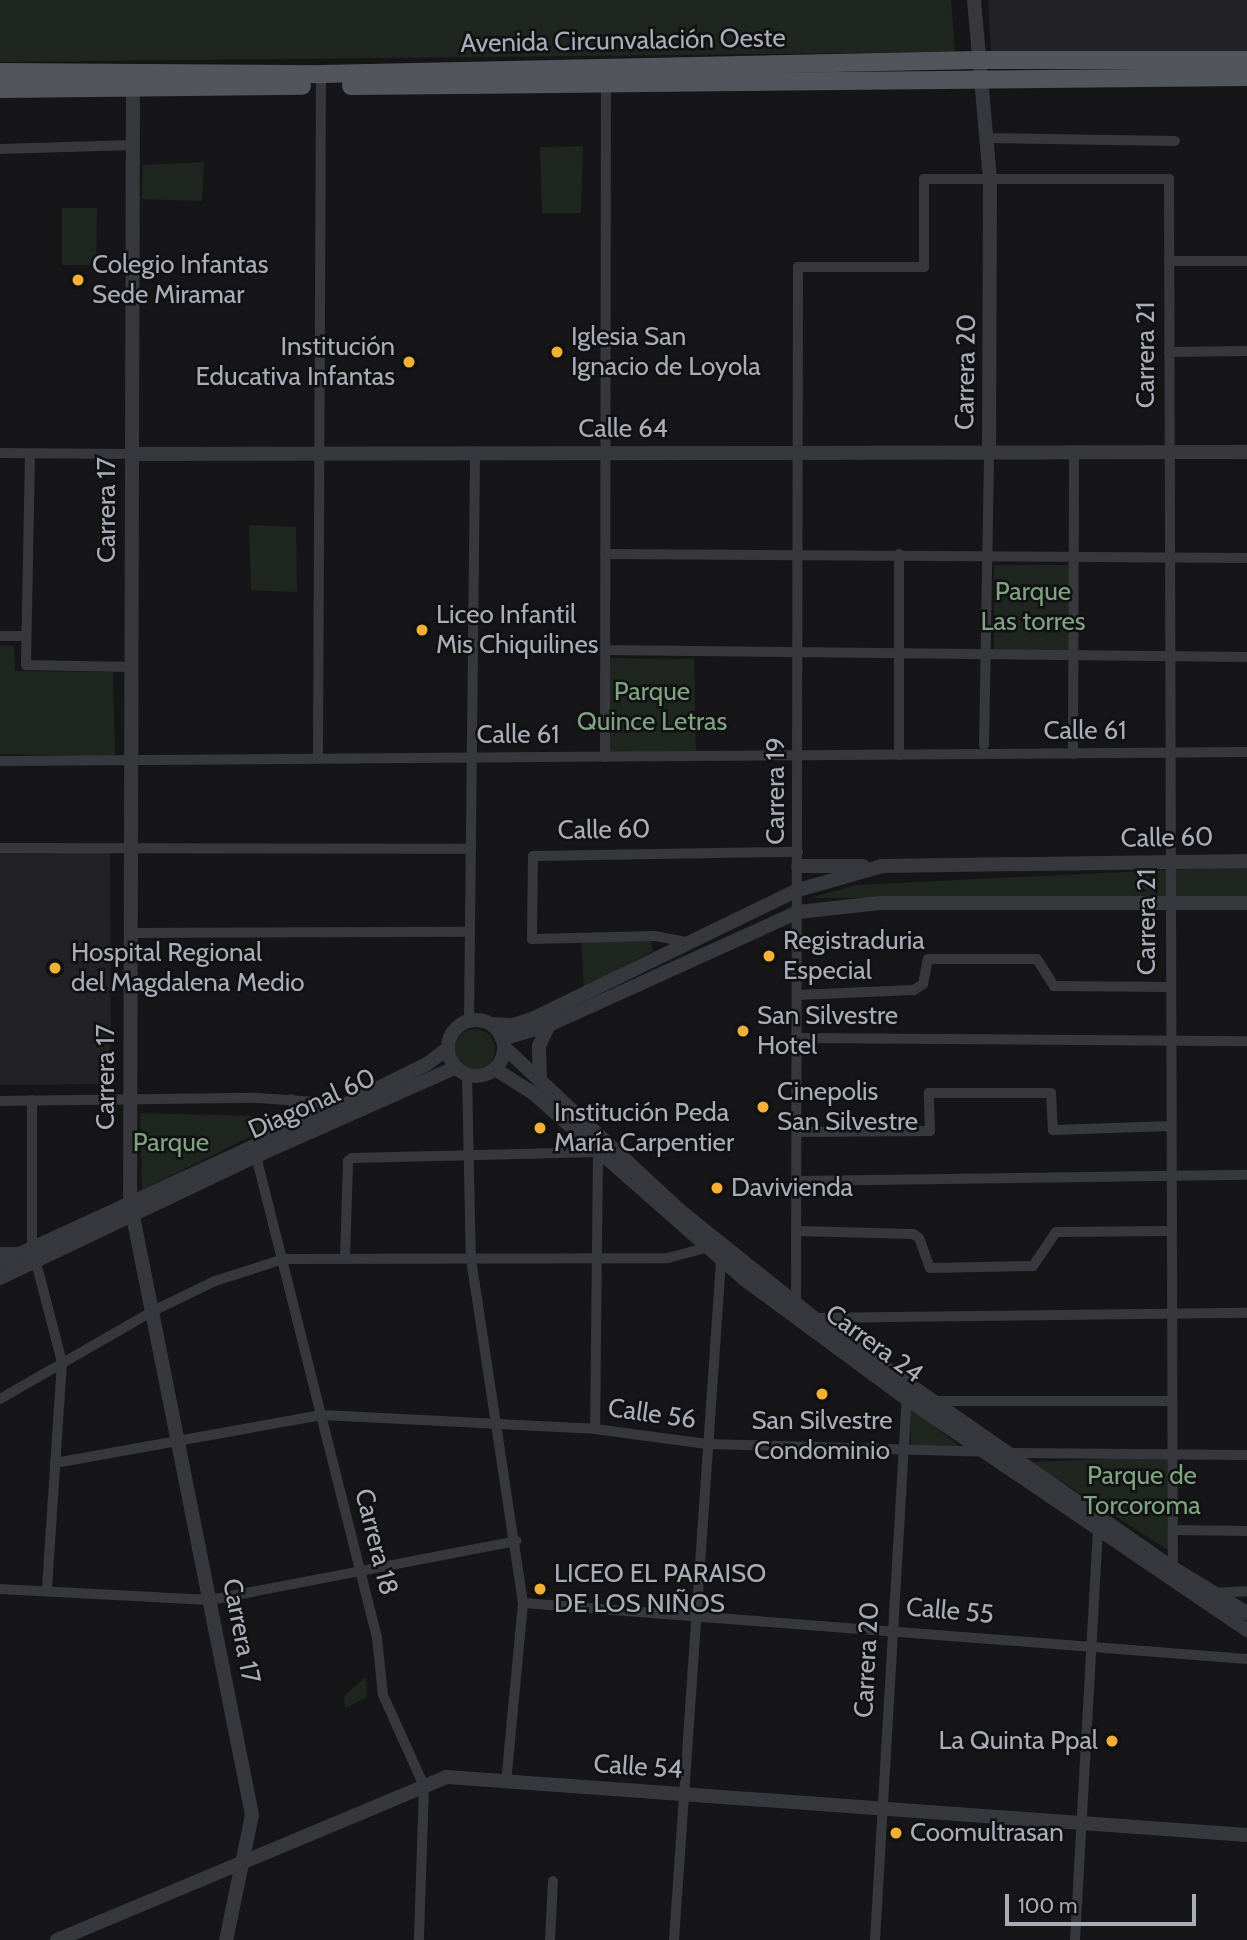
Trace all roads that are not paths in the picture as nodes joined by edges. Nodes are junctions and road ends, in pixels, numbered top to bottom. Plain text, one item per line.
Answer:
1 (974, 0) edge
2 (1247, 60) edge
3 (977, 68) junction
4 (0, 72) edge
5 (606, 75) junction
6 (1247, 77) edge
7 (321, 80) junction
8 (133, 81) junction
9 (0, 89) edge
10 (986, 138) junction
11 (1175, 141) dead end
12 (133, 145) junction
13 (0, 149) edge
14 (990, 181) junction
15 (1169, 261) junction
16 (1247, 261) edge
17 (1247, 351) edge
18 (1169, 352) junction
19 (989, 452) junction
20 (1074, 452) junction
21 (1169, 452) junction
22 (1247, 452) edge
23 (0, 453) edge
24 (605, 453) junction
25 (800, 453) junction
26 (30, 454) junction
27 (132, 454) junction
28 (320, 454) junction
29 (475, 454) junction
30 (605, 554) junction
31 (900, 554) junction
32 (987, 556) junction
33 (799, 557) junction
34 (1076, 557) junction
35 (1169, 557) junction
36 (1247, 558) edge
37 (0, 636) edge
38 (26, 636) junction
39 (605, 650) junction
40 (799, 650) junction
41 (899, 651) junction
42 (985, 654) junction
43 (1075, 654) junction
44 (1170, 656) junction
45 (1247, 657) edge
46 (132, 667) junction
47 (984, 745) dead end
48 (1247, 752) edge
49 (1170, 753) junction
50 (1073, 754) junction
51 (900, 755) junction
52 (799, 756) junction
53 (605, 757) junction
54 (472, 758) junction
55 (318, 759) junction
56 (131, 760) junction
57 (0, 761) edge
58 (0, 848) edge
59 (131, 848) junction
60 (471, 849) junction
61 (798, 859) junction
62 (1247, 861) edge
63 (1170, 862) junction
64 (882, 866) junction
65 (798, 890) junction
66 (1170, 902) junction
67 (1247, 903) edge
68 (798, 912) junction
69 (470, 932) junction
70 (131, 933) junction
71 (655, 936) junction
72 (694, 943) junction
73 (654, 962) junction
74 (1170, 988) junction
75 (797, 995) junction
76 (469, 1021) junction
77 (491, 1024) junction
78 (549, 1025) junction
79 (797, 1038) junction
80 (1170, 1041) junction
81 (1247, 1041) edge
82 (504, 1044) junction
83 (447, 1049) junction
84 (495, 1069) junction
85 (461, 1072) junction
86 (540, 1079) junction
87 (33, 1100) junction
88 (130, 1100) junction
89 (291, 1100) junction
90 (0, 1101) edge
91 (346, 1104) junction
92 (298, 1125) junction
93 (1171, 1126) junction
94 (797, 1132) junction
95 (598, 1152) junction
96 (470, 1155) junction
97 (256, 1156) junction
98 (1171, 1175) junction
99 (1247, 1175) edge
100 (796, 1181) junction
101 (131, 1208) junction
102 (796, 1231) junction
103 (1171, 1231) junction
104 (705, 1248) junction
105 (0, 1252) edge
106 (30, 1254) junction
107 (345, 1258) junction
108 (284, 1259) junction
109 (471, 1259) junction
110 (596, 1259) junction
111 (721, 1261) junction
112 (0, 1263) edge
113 (0, 1278) edge
114 (151, 1312) junction
115 (1247, 1313) edge
116 (802, 1314) junction
117 (1172, 1314) junction
118 (62, 1362) junction
119 (908, 1382) junction
120 (0, 1399) edge
121 (907, 1399) junction
122 (937, 1401) junction
123 (1172, 1401) junction
124 (322, 1415) junction
125 (494, 1422) junction
126 (595, 1429) junction
127 (179, 1443) junction
128 (707, 1444) junction
129 (904, 1450) junction
130 (985, 1452) junction
131 (1012, 1453) junction
132 (1247, 1455) edge
133 (1172, 1457) junction
134 (55, 1463) junction
135 (1173, 1530) junction
136 (1098, 1531) junction
137 (1247, 1531) edge
138 (516, 1541) junction
139 (357, 1569) junction
140 (1173, 1575) junction
141 (0, 1589) edge
142 (47, 1590) junction
143 (1247, 1591) edge
144 (1216, 1593) junction
145 (1196, 1596) junction
146 (210, 1601) junction
147 (523, 1603) junction
148 (1247, 1613) edge
149 (698, 1614) junction
150 (893, 1629) junction
151 (1247, 1630) edge
152 (1091, 1647) junction
153 (1247, 1659) edge
154 (506, 1782) junction
155 (424, 1786) junction
156 (683, 1794) junction
157 (882, 1809) junction
158 (1082, 1823) junction
159 (1247, 1835) edge
160 (243, 1862) junction
161 (553, 1881) dead end
162 (57, 1940) edge
163 (226, 1940) edge
164 (419, 1940) edge
165 (550, 1940) edge
166 (674, 1940) edge
167 (875, 1940) edge
168 (1075, 1940) edge

1 - 3 street, Carrera 20
2 - 3 main road, Avenida Circunvalación Oeste
3 - 5 main road, Avenida Circunvalación Oeste
3 - 6 main road, Avenida Circunvalación Oeste
3 - 10 street, Carrera 20
4 - 8 main road, Avenida Circunvalación Oeste
5 - 7 main road, Avenida Circunvalación Oeste
5 - 24 street
7 - 8 main road, Avenida Circunvalación Oeste
7 - 28 street
8 - 9 main road, Avenida Circunvalación Oeste
8 - 12 street, Carrera 17
10 - 11 street
10 - 14 street, Carrera 20
12 - 13 street
12 - 27 street, Carrera 17
14 - 15 street, Carrera 21
14 - 19 street, Carrera 20
14 - 25 street, Carrera 19
15 - 16 street
15 - 18 street, Carrera 21
17 - 18 street
18 - 21 street, Carrera 21
19 - 20 street, Calle 64
19 - 25 street, Calle 64
19 - 32 street, Carrera 20
20 - 21 street, Calle 64
20 - 34 street
21 - 22 street, Calle 64
21 - 35 street, Carrera 21
23 - 26 street, Calle 64
24 - 25 street, Calle 64
24 - 29 street, Calle 64
24 - 30 street
25 - 33 street, Carrera 19
26 - 27 street, Calle 64
26 - 38 street
27 - 28 street, Calle 64
27 - 46 street, Carrera 17
28 - 29 street, Calle 64
28 - 55 street
29 - 54 street
30 - 33 street
30 - 39 street
31 - 32 street
31 - 33 street
31 - 41 street
32 - 34 street
32 - 42 street, Carrera 20
33 - 40 street, Carrera 19
34 - 35 street
34 - 43 street
35 - 36 street
35 - 44 street, Carrera 21
37 - 38 street
38 - 46 street
39 - 40 street
39 - 53 street
40 - 41 street
40 - 52 street, Carrera 19
41 - 42 street
41 - 51 street
42 - 43 street
42 - 47 street, Carrera 20
43 - 44 street
43 - 50 street
44 - 45 street
44 - 49 street, Carrera 21
46 - 56 street, Carrera 17
48 - 49 street, Calle 61
49 - 50 street, Calle 61
49 - 63 street, Carrera 21
50 - 51 street, Calle 61
51 - 52 street, Calle 61
52 - 53 street, Calle 61
52 - 61 street, Carrera 19
53 - 54 street, Calle 61
54 - 55 street, Calle 61
54 - 60 street
55 - 56 street, Calle 61
56 - 57 street, Calle 61
56 - 59 street, Carrera 17
58 - 59 street
59 - 60 street
59 - 70 street, Carrera 17
60 - 69 street
61 - 64 street
61 - 65 street, Carrera 19
61 - 71 street, Calle 60
62 - 63 street, Calle 60
63 - 64 street, Calle 60
63 - 66 street, Carrera 21
64 - 65 street, Calle 60
65 - 68 street, Carrera 19
65 - 72 street
66 - 67 street
66 - 68 street
66 - 74 street, Carrera 21
68 - 75 street, Carrera 19
68 - 78 street
69 - 70 street
69 - 76 street
70 - 88 street, Carrera 17
71 - 72 street, Calle 60
71 - 73 street
72 - 73 street
73 - 77 street
74 - 75 street
74 - 80 street, Carrera 21
75 - 79 street, Carrera 19
76 - 77 street
76 - 83 street
77 - 82 street
78 - 82 street
78 - 86 street
79 - 80 street
79 - 94 street, Carrera 19
80 - 81 street
80 - 93 street, Carrera 21
82 - 84 street
82 - 86 street, Carrera 24
83 - 85 street
83 - 91 street, Diagonal 60
84 - 85 street
84 - 95 street, Carrera 24
85 - 96 street
85 - 97 street, Diagonal 60
86 - 116 street, Carrera 24
87 - 88 street
87 - 90 street
87 - 106 street
88 - 89 street
88 - 101 street, Carrera 17
89 - 91 street
89 - 92 street
91 - 92 street, Diagonal 60
92 - 101 street, Diagonal 60
93 - 94 street
93 - 98 street, Carrera 21
94 - 100 street, Carrera 19
95 - 96 street
95 - 104 street, Carrera 24
95 - 110 street
96 - 107 street
96 - 109 street
97 - 101 street, Diagonal 60
97 - 108 street, Carrera 18
98 - 99 street
98 - 100 street
98 - 103 street, Carrera 21
100 - 102 street, Carrera 19
101 - 106 street, Diagonal 60
101 - 114 street, Carrera 17
102 - 103 street
102 - 116 street, Carrera 19
103 - 117 street, Carrera 21
104 - 110 street
104 - 111 street, Carrera 24
105 - 106 street
106 - 112 street, Diagonal 60
106 - 113 street, Diagonal 60
106 - 118 street
107 - 108 street
107 - 109 street
108 - 114 street
108 - 124 street, Carrera 18
109 - 110 street
109 - 125 street
110 - 126 street
111 - 116 street, Carrera 24
111 - 128 street
114 - 118 street
114 - 127 street, Carrera 17
115 - 117 street
116 - 117 street
116 - 119 street, Carrera 24
116 - 121 street, Carrera 24
117 - 123 street, Carrera 21
118 - 120 street
118 - 134 street
119 - 121 street, Carrera 20
119 - 122 street, Carrera 24
121 - 129 street, Carrera 20
121 - 130 street, Carrera 24
122 - 123 street
122 - 131 street, Carrera 24
123 - 133 street, Carrera 21
124 - 125 street, Calle 56
124 - 127 street, Calle 56
124 - 139 street, Carrera 18
125 - 126 street, Calle 56
125 - 138 street
126 - 128 street, Calle 56
127 - 134 street, Calle 56
127 - 146 street, Carrera 17
128 - 129 street, Calle 56
128 - 149 street
129 - 130 street, Calle 56
129 - 150 street, Carrera 20
130 - 131 street, Calle 56
130 - 136 street, Carrera 24
131 - 133 street, Calle 56
131 - 140 street, Carrera 24
132 - 133 street, Calle 56
133 - 135 street, Carrera 21
134 - 142 street
135 - 137 street
135 - 140 street, Carrera 21
136 - 140 street, Carrera 24
136 - 152 street
138 - 139 street
138 - 147 street
139 - 146 street
139 - 155 street, Carrera 18
140 - 144 street, Carrera 24
140 - 145 street, Carrera 24
141 - 142 street
142 - 146 street
143 - 144 street
144 - 145 street
144 - 148 street, Carrera 24
145 - 151 street, Carrera 24
146 - 160 street, Carrera 17
147 - 149 street, Calle 55
147 - 154 street
149 - 150 street, Calle 55
149 - 156 street
150 - 152 street, Calle 55
150 - 157 street, Carrera 20
152 - 153 street, Calle 55
152 - 158 street
154 - 155 street, Calle 54
154 - 156 street, Calle 54
155 - 160 street, Calle 54
155 - 164 street, Carrera 18
156 - 157 street, Calle 54
156 - 166 street
157 - 158 street, Calle 54
157 - 167 street, Carrera 20
158 - 159 street, Calle 54
158 - 168 street
160 - 162 street, Calle 54
160 - 163 street, Carrera 17
161 - 165 street

